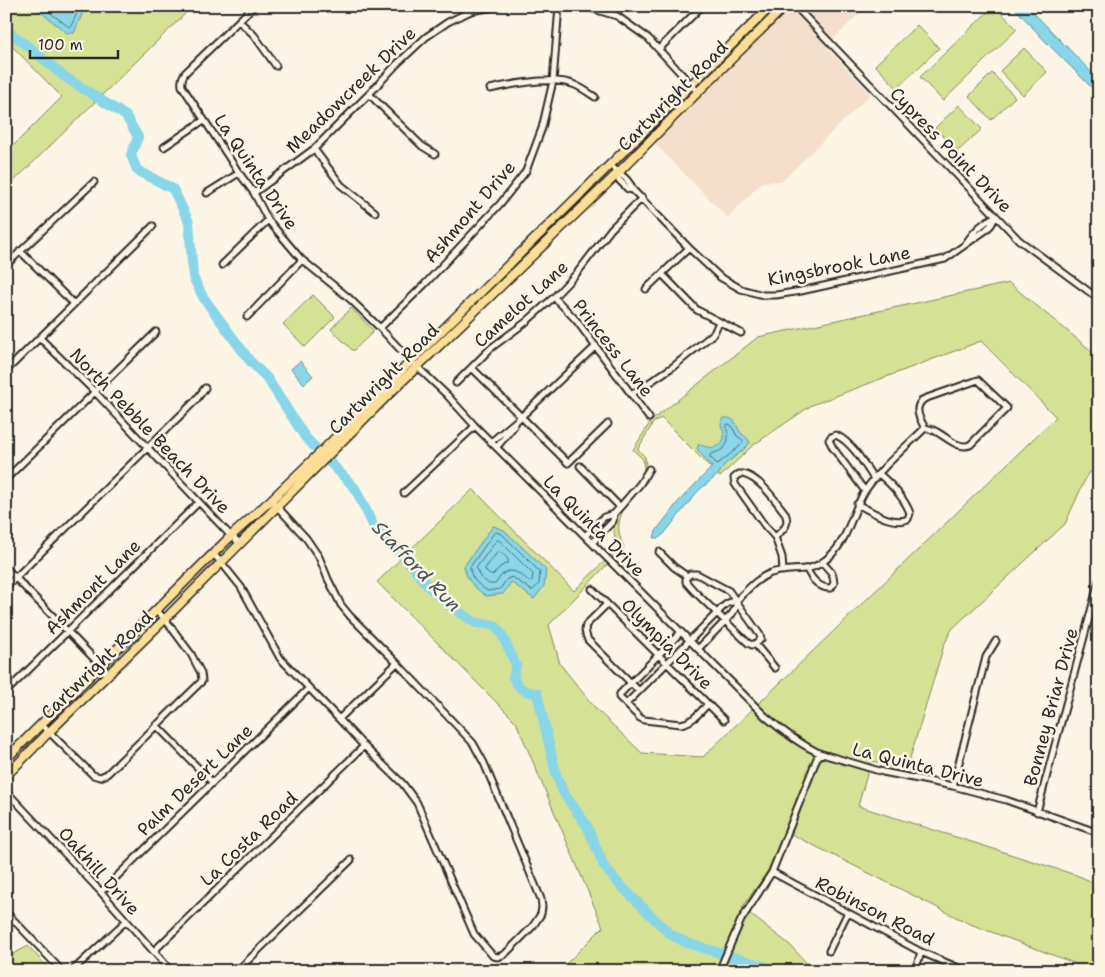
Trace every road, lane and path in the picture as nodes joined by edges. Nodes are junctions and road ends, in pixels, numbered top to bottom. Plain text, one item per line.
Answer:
1 (254, 6) edge
2 (499, 6) edge
3 (559, 6) edge
4 (583, 6) edge
5 (702, 6) edge
6 (771, 6) edge
7 (785, 6) edge
8 (794, 6) edge
9 (1094, 6) edge
10 (1099, 11) edge
11 (239, 21) junction
12 (659, 49) junction
13 (276, 66) dead end
14 (553, 81) junction
15 (690, 84) junction
16 (490, 89) dead end
17 (698, 92) junction
18 (370, 94) junction
19 (595, 97) dead end
20 (204, 120) junction
21 (164, 147) dead end
22 (314, 149) junction
23 (435, 154) dead end
24 (610, 165) junction
25 (239, 173) junction
26 (618, 173) junction
27 (94, 182) dead end
28 (207, 193) dead end
29 (254, 193) junction
30 (642, 198) junction
31 (376, 212) dead end
32 (996, 216) junction
33 (268, 220) junction
34 (153, 226) dead end
35 (689, 248) junction
36 (20, 251) junction
37 (302, 260) junction
38 (6, 264) edge
39 (222, 265) dead end
40 (662, 274) junction
41 (646, 290) dead end
42 (554, 297) junction
43 (1099, 300) edge
44 (74, 304) junction
45 (246, 317) dead end
46 (719, 322) junction
47 (380, 328) junction
48 (156, 332) dead end
49 (741, 333) dead end
50 (40, 338) junction
51 (596, 346) junction
52 (411, 361) junction
53 (417, 367) junction
54 (472, 368) junction
55 (6, 371) edge
56 (456, 383) dead end
57 (205, 388) dead end
58 (95, 392) junction
59 (632, 394) junction
60 (522, 416) junction
61 (649, 418) dead end
62 (608, 424) dead end
63 (475, 426) junction
64 (925, 428) junction
65 (344, 434) junction
66 (491, 442) junction
67 (497, 447) junction
68 (147, 449) junction
69 (580, 466) dead end
70 (648, 469) dead end
71 (879, 474) junction
72 (6, 479) edge
73 (874, 479) junction
74 (865, 491) junction
75 (404, 493) dead end
76 (271, 500) junction
77 (199, 502) junction
78 (857, 504) junction
79 (277, 507) junction
80 (620, 507) junction
81 (614, 514) junction
82 (231, 536) junction
83 (585, 536) junction
84 (775, 537) junction
85 (240, 543) junction
86 (592, 543) junction
87 (659, 552) dead end
88 (213, 554) junction
89 (221, 562) junction
90 (822, 562) junction
91 (6, 568) edge
92 (807, 569) junction
93 (783, 571) junction
94 (688, 575) junction
95 (16, 578) junction
96 (1099, 581) edge
97 (6, 587) edge
98 (592, 589) dead end
99 (736, 600) junction
100 (607, 604) junction
101 (156, 610) junction
102 (717, 613) junction
103 (165, 619) junction
104 (725, 621) junction
105 (68, 631) junction
106 (681, 632) junction
107 (689, 640) junction
108 (996, 642) dead end
109 (755, 644) junction
110 (698, 649) junction
111 (659, 655) junction
112 (397, 663) junction
113 (666, 663) junction
114 (101, 665) junction
115 (775, 668) dead end
116 (109, 674) junction
117 (631, 683) junction
118 (309, 688) junction
119 (639, 691) junction
120 (6, 692) edge
121 (626, 704) junction
122 (708, 704) junction
123 (339, 719) junction
124 (724, 720) dead end
125 (42, 725) junction
126 (156, 725) junction
127 (50, 732) junction
128 (364, 746) junction
129 (819, 753) junction
130 (6, 759) edge
131 (6, 776) edge
132 (212, 782) junction
133 (954, 786) junction
134 (6, 790) edge
135 (1037, 812) junction
136 (1099, 833) edge
137 (350, 860) dead end
138 (772, 872) junction
139 (100, 892) junction
140 (6, 912) edge
141 (847, 914) junction
142 (126, 922) junction
143 (154, 951) junction
144 (829, 951) dead end
145 (921, 952) junction
146 (62, 971) edge
147 (72, 971) edge
148 (171, 971) edge
149 (237, 971) edge
150 (719, 971) edge
151 (915, 971) edge
152 (966, 971) edge

1 - 11 street
2 - 18 street, Meadowcreek Drive
3 - 14 street, Ashmont Drive
4 - 12 street
5 - 12 street
6 - 15 main road, Cartwright Road
7 - 17 main road, Cartwright Road
8 - 32 street, Cypress Point Drive
9 - 10 street
11 - 13 street
11 - 20 street, La Quinta Drive
12 - 15 street
14 - 16 street
14 - 19 street
14 - 47 street, Ashmont Drive
15 - 17 street
15 - 24 main road, Cartwright Road
17 - 26 main road, Cartwright Road
18 - 22 street, Meadowcreek Drive
18 - 23 street
20 - 21 street
20 - 25 street, La Quinta Drive
22 - 29 street, Meadowcreek Drive
22 - 31 street
24 - 26 street, Kingsbrook Lane
24 - 52 main road, Cartwright Road
25 - 28 street
25 - 29 street, La Quinta Drive
26 - 30 street, Kingsbrook Lane
26 - 53 main road, Cartwright Road
27 - 36 street
29 - 33 street, La Quinta Drive
30 - 35 street, Kingsbrook Lane
30 - 42 street, Camelot Lane
32 - 35 street, Kingsbrook Lane
32 - 43 street, Cypress Point Drive
33 - 37 street, La Quinta Drive
33 - 39 street
34 - 44 street
35 - 40 street
36 - 38 street
36 - 44 street
37 - 45 street
37 - 47 street, La Quinta Drive
40 - 41 street
40 - 46 street
42 - 51 street, Princess Lane
42 - 54 street, Camelot Lane
44 - 50 street
46 - 49 street
46 - 59 street
47 - 52 street, La Quinta Drive
48 - 58 street
50 - 55 street
50 - 58 street, North Pebble Beach Drive
51 - 59 street, Princess Lane
51 - 60 street
52 - 53 street, La Quinta Drive
52 - 65 main road, Cartwright Road
53 - 63 street, La Quinta Drive
53 - 65 main road, Cartwright Road
54 - 56 street, Camelot Lane
54 - 60 street
57 - 68 street
58 - 68 street, North Pebble Beach Drive
58 - 72 street
59 - 61 street, Princess Lane
60 - 62 street
60 - 66 street
60 - 67 street
63 - 66 street, La Quinta Drive
63 - 75 street
64 - 64 street
64 - 71 street
65 - 76 main road, Cartwright Road
65 - 79 main road, Cartwright Road
66 - 67 street, La Quinta Drive
67 - 83 street, La Quinta Drive
68 - 77 street, North Pebble Beach Drive
68 - 95 street
69 - 80 street
70 - 80 street
71 - 73 street
71 - 78 street
73 - 74 street
73 - 74 street
74 - 78 street
76 - 79 street
76 - 82 main road, Cartwright Road
77 - 82 street, North Pebble Beach Drive
77 - 105 street, Ashmont Lane
78 - 90 street
79 - 85 main road, Cartwright Road
79 - 112 street
80 - 81 street
81 - 83 street
81 - 86 street
82 - 85 street, North Pebble Beach Drive
82 - 88 main road, Cartwright Road
83 - 86 street, La Quinta Drive
84 - 84 street
84 - 93 street
85 - 89 main road, Cartwright Road
86 - 106 street, La Quinta Drive
87 - 94 street
88 - 89 street
88 - 101 main road, Cartwright Road
89 - 103 main road, Cartwright Road
89 - 118 street
90 - 92 street
90 - 92 street
91 - 95 street
92 - 93 street
93 - 99 street
94 - 99 street
94 - 102 street
95 - 97 street
95 - 105 street
96 - 135 street, Bonney Briar Drive
98 - 100 street, Olympia Drive
99 - 102 street
99 - 104 street
99 - 109 street
100 - 111 street, Olympia Drive
100 - 117 street
101 - 103 street
101 - 114 main road, Cartwright Road
102 - 104 street
102 - 107 street
103 - 116 main road, Cartwright Road
103 - 126 street
104 - 109 street
104 - 110 street
105 - 114 street
105 - 120 street, Ashmont Lane
106 - 107 street, La Quinta Drive
106 - 111 street
107 - 110 street, La Quinta Drive
107 - 113 street
108 - 133 street
109 - 115 street
110 - 129 street, La Quinta Drive
111 - 113 street, Olympia Drive
111 - 117 street
112 - 123 street
112 - 128 street
113 - 119 street
113 - 122 street, Olympia Drive
114 - 116 street
114 - 125 main road, Cartwright Road
116 - 127 main road, Cartwright Road
117 - 119 street
117 - 121 street
118 - 123 street
118 - 132 street, Palm Desert Lane
119 - 121 street
121 - 122 street
122 - 124 street, Olympia Drive
123 - 128 street
125 - 127 street
125 - 130 main road, Cartwright Road
126 - 127 street
126 - 132 street
127 - 131 main road, Cartwright Road
128 - 143 street, La Costa Road
129 - 133 street, La Quinta Drive
129 - 138 street
132 - 139 street, Palm Desert Lane
133 - 135 street, La Quinta Drive
134 - 139 street, Oakhill Drive
135 - 136 street, La Quinta Drive
137 - 149 street
138 - 141 street, Robinson Road
138 - 150 street
139 - 142 street, Oakhill Drive
140 - 146 street
141 - 144 street
141 - 145 street, Robinson Road
142 - 143 street, Oakhill Drive
142 - 147 street
143 - 148 street, Oakhill Drive
145 - 151 street
145 - 152 street, Robinson Road

